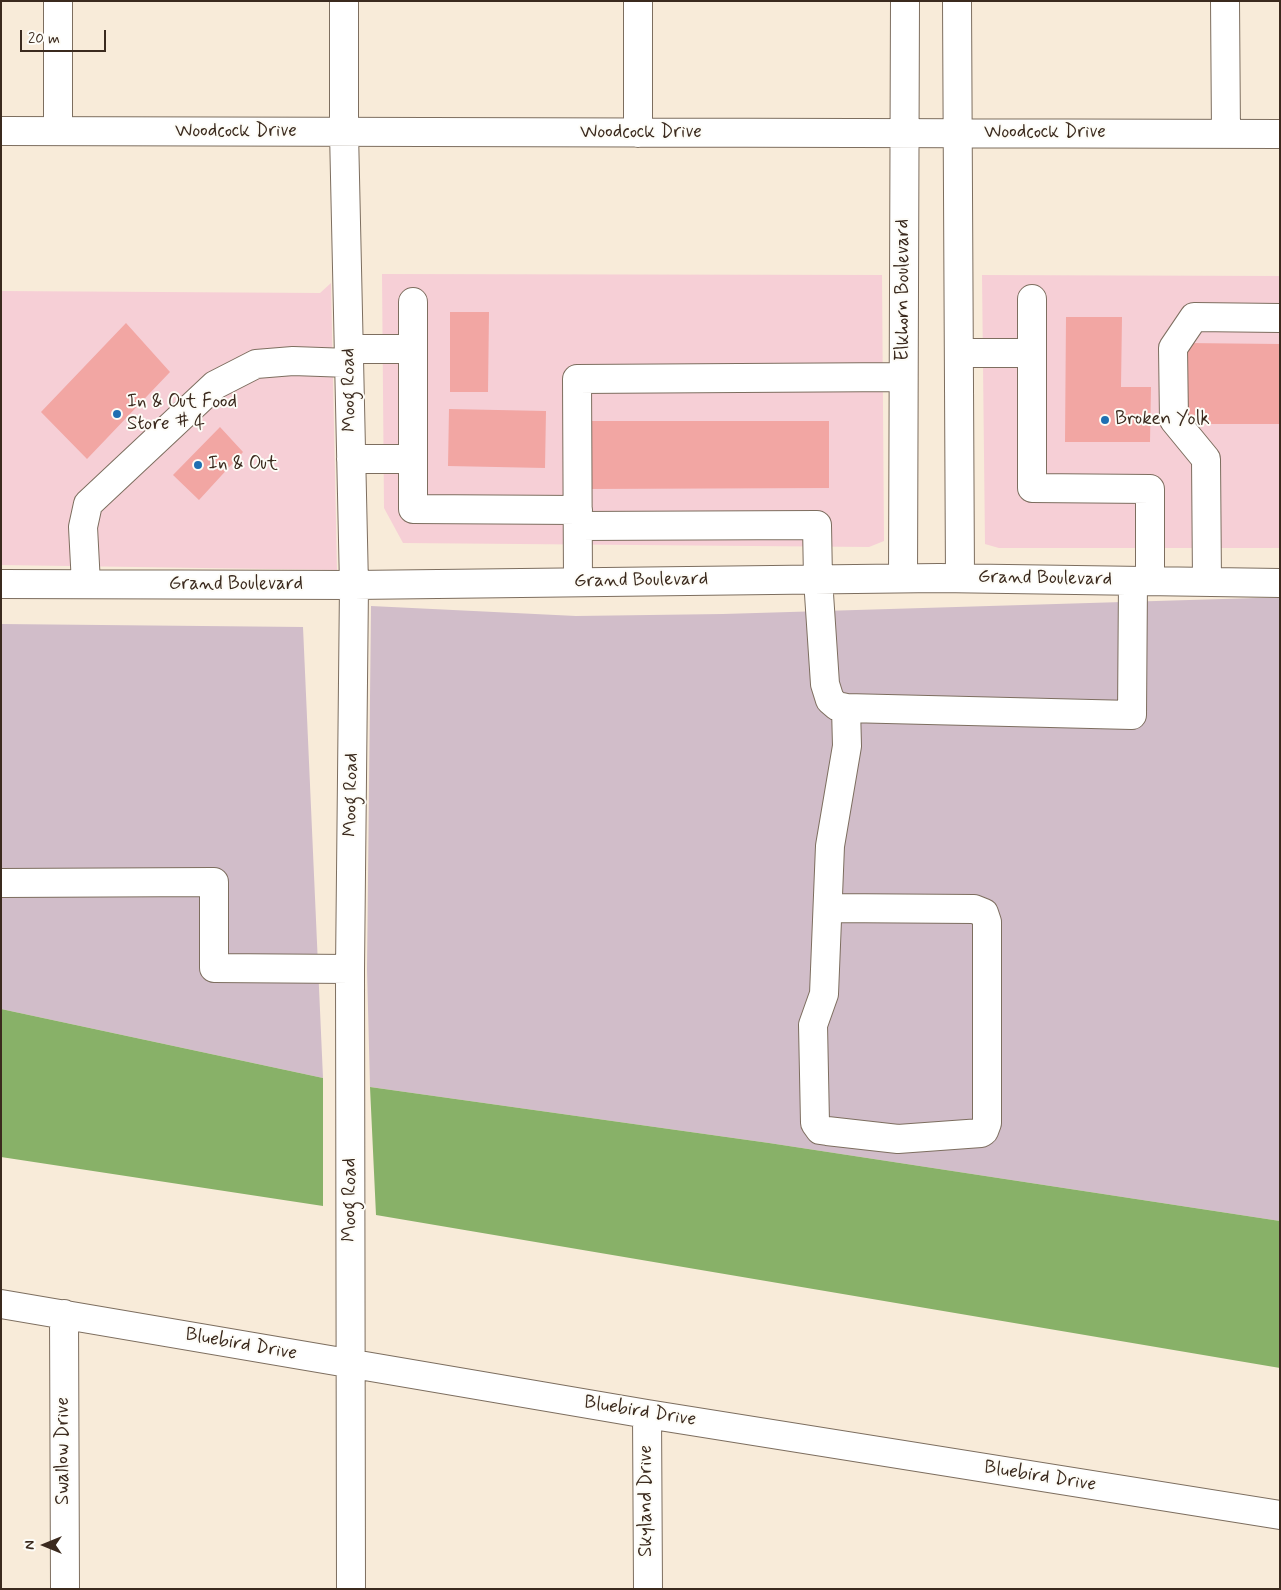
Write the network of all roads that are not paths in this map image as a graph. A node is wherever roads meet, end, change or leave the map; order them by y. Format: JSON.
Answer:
{"nodes":[{"id":1,"x":58,"y":1,"type":"edge"},
{"id":2,"x":344,"y":1,"type":"edge"},
{"id":3,"x":638,"y":1,"type":"edge"},
{"id":4,"x":905,"y":1,"type":"edge"},
{"id":5,"x":957,"y":1,"type":"edge"},
{"id":6,"x":1225,"y":1,"type":"edge"},
{"id":7,"x":1,"y":131,"type":"edge"},
{"id":8,"x":58,"y":131,"type":"junction"},
{"id":9,"x":344,"y":132,"type":"junction"},
{"id":10,"x":638,"y":133,"type":"junction"},
{"id":11,"x":905,"y":133,"type":"junction"},
{"id":12,"x":958,"y":133,"type":"junction"},
{"id":13,"x":1226,"y":134,"type":"junction"},
{"id":14,"x":1280,"y":134,"type":"edge"},
{"id":15,"x":1032,"y":299,"type":"dead end"},
{"id":16,"x":413,"y":302,"type":"dead end"},
{"id":17,"x":1280,"y":318,"type":"edge"},
{"id":18,"x":413,"y":348,"type":"junction"},
{"id":19,"x":959,"y":353,"type":"junction"},
{"id":20,"x":1032,"y":353,"type":"junction"},
{"id":21,"x":349,"y":356,"type":"junction"},
{"id":22,"x":903,"y":377,"type":"junction"},
{"id":23,"x":351,"y":459,"type":"junction"},
{"id":24,"x":413,"y":459,"type":"junction"},
{"id":25,"x":578,"y":518,"type":"junction"},
{"id":26,"x":903,"y":578,"type":"junction"},
{"id":27,"x":960,"y":578,"type":"junction"},
{"id":28,"x":818,"y":579,"type":"junction"},
{"id":29,"x":1141,"y":581,"type":"junction"},
{"id":30,"x":578,"y":582,"type":"junction"},
{"id":31,"x":1207,"y":582,"type":"junction"},
{"id":32,"x":1280,"y":583,"type":"edge"},
{"id":33,"x":1,"y":584,"type":"edge"},
{"id":34,"x":86,"y":584,"type":"junction"},
{"id":35,"x":354,"y":585,"type":"junction"},
{"id":36,"x":846,"y":708,"type":"junction"},
{"id":37,"x":1,"y":883,"type":"edge"},
{"id":38,"x":828,"y":908,"type":"junction"},
{"id":39,"x":350,"y":969,"type":"junction"},
{"id":40,"x":1,"y":1304,"type":"edge"},
{"id":41,"x":64,"y":1314,"type":"junction"},
{"id":42,"x":351,"y":1364,"type":"junction"},
{"id":43,"x":647,"y":1414,"type":"junction"},
{"id":44,"x":1280,"y":1515,"type":"edge"},
{"id":45,"x":65,"y":1589,"type":"edge"},
{"id":46,"x":351,"y":1589,"type":"edge"},
{"id":47,"x":648,"y":1589,"type":"edge"}],
"edges":[{"from":1,"to":8,"type":"street"},
{"from":2,"to":9,"type":"street","name":"Moog Road"},
{"from":3,"to":10,"type":"street"},
{"from":4,"to":11,"type":"street","name":"Elkhorn Boulevard"},
{"from":5,"to":12,"type":"street"},
{"from":6,"to":13,"type":"street"},
{"from":7,"to":8,"type":"street","name":"Woodcock Drive"},
{"from":8,"to":9,"type":"street","name":"Woodcock Drive"},
{"from":9,"to":10,"type":"street","name":"Woodcock Drive"},
{"from":9,"to":21,"type":"street","name":"Moog Road"},
{"from":10,"to":11,"type":"street","name":"Woodcock Drive"},
{"from":11,"to":12,"type":"street","name":"Woodcock Drive"},
{"from":11,"to":22,"type":"street","name":"Elkhorn Boulevard"},
{"from":12,"to":13,"type":"street","name":"Woodcock Drive"},
{"from":12,"to":19,"type":"street"},
{"from":13,"to":14,"type":"street","name":"Woodcock Drive"},
{"from":15,"to":20,"type":"street"},
{"from":16,"to":18,"type":"street"},
{"from":17,"to":31,"type":"street"},
{"from":18,"to":21,"type":"street"},
{"from":18,"to":24,"type":"street"},
{"from":19,"to":20,"type":"street"},
{"from":19,"to":27,"type":"street"},
{"from":20,"to":29,"type":"street"},
{"from":21,"to":23,"type":"street","name":"Moog Road"},
{"from":21,"to":34,"type":"street"},
{"from":22,"to":25,"type":"street"},
{"from":22,"to":26,"type":"street","name":"Elkhorn Boulevard"},
{"from":23,"to":24,"type":"street"},
{"from":23,"to":35,"type":"street","name":"Moog Road"},
{"from":24,"to":25,"type":"street"},
{"from":25,"to":28,"type":"street"},
{"from":25,"to":30,"type":"street"},
{"from":26,"to":27,"type":"street","name":"Grand Boulevard"},
{"from":26,"to":28,"type":"street","name":"Grand Boulevard"},
{"from":27,"to":29,"type":"street","name":"Grand Boulevard"},
{"from":28,"to":30,"type":"street","name":"Grand Boulevard"},
{"from":28,"to":36,"type":"street"},
{"from":29,"to":31,"type":"street","name":"Grand Boulevard"},
{"from":29,"to":36,"type":"street"},
{"from":30,"to":35,"type":"street","name":"Grand Boulevard"},
{"from":31,"to":32,"type":"street","name":"Grand Boulevard"},
{"from":33,"to":34,"type":"street","name":"Grand Boulevard"},
{"from":34,"to":35,"type":"street","name":"Grand Boulevard"},
{"from":35,"to":39,"type":"street","name":"Moog Road"},
{"from":36,"to":38,"type":"street"},
{"from":37,"to":39,"type":"street"},
{"from":38,"to":38,"type":"street"},
{"from":39,"to":42,"type":"street","name":"Moog Road"},
{"from":40,"to":41,"type":"street","name":"Bluebird Drive"},
{"from":41,"to":42,"type":"street","name":"Bluebird Drive"},
{"from":41,"to":45,"type":"street","name":"Swallow Drive"},
{"from":42,"to":43,"type":"street","name":"Bluebird Drive"},
{"from":42,"to":46,"type":"street","name":"Moog Road"},
{"from":43,"to":44,"type":"street","name":"Bluebird Drive"},
{"from":43,"to":47,"type":"street","name":"Skyland Drive"}]}
